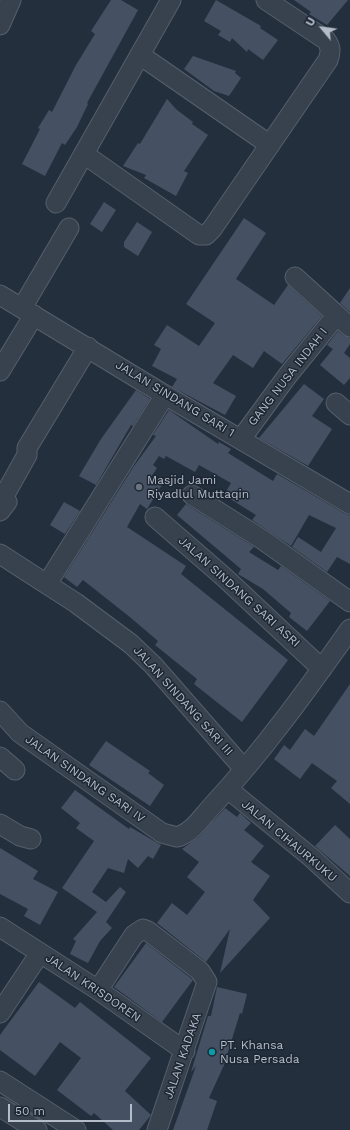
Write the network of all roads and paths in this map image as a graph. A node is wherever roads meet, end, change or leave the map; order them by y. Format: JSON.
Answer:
{"nodes":[{"id":1,"x":11,"y":0,"type":"edge"},
{"id":2,"x":171,"y":0,"type":"edge"},
{"id":3,"x":266,"y":0,"type":"edge"},
{"id":4,"x":0,"y":25,"type":"edge"},
{"id":5,"x":140,"y":55,"type":"junction"},
{"id":6,"x":270,"y":145,"type":"junction"},
{"id":7,"x":84,"y":154,"type":"junction"},
{"id":8,"x":56,"y":203,"type":"dead end"},
{"id":9,"x":69,"y":228,"type":"dead end"},
{"id":10,"x":294,"y":277,"type":"dead end"},
{"id":11,"x":0,"y":294,"type":"edge"},
{"id":12,"x":28,"y":311,"type":"junction"},
{"id":13,"x":343,"y":321,"type":"edge"},
{"id":14,"x":88,"y":347,"type":"junction"},
{"id":15,"x":0,"y":371,"type":"edge"},
{"id":16,"x":165,"y":395,"type":"junction"},
{"id":17,"x":241,"y":439,"type":"junction"},
{"id":18,"x":192,"y":495,"type":"dead end"},
{"id":19,"x":350,"y":504,"type":"edge"},
{"id":20,"x":0,"y":511,"type":"edge"},
{"id":21,"x":155,"y":517,"type":"dead end"},
{"id":22,"x":0,"y":554,"type":"edge"},
{"id":23,"x":47,"y":584,"type":"junction"},
{"id":24,"x":350,"y":602,"type":"edge"},
{"id":25,"x":350,"y":629,"type":"edge"},
{"id":26,"x":322,"y":669,"type":"junction"},
{"id":27,"x":0,"y":711,"type":"edge"},
{"id":28,"x":0,"y":757,"type":"edge"},
{"id":29,"x":244,"y":769,"type":"junction"},
{"id":30,"x":15,"y":770,"type":"dead end"},
{"id":31,"x":228,"y":789,"type":"junction"},
{"id":32,"x":0,"y":824,"type":"edge"},
{"id":33,"x":31,"y":839,"type":"dead end"},
{"id":34,"x":346,"y":889,"type":"edge"},
{"id":35,"x":0,"y":927,"type":"edge"},
{"id":36,"x":40,"y":953,"type":"junction"},
{"id":37,"x":98,"y":990,"type":"junction"},
{"id":38,"x":0,"y":1014,"type":"edge"},
{"id":39,"x":185,"y":1051,"type":"junction"},
{"id":40,"x":0,"y":1081,"type":"edge"},
{"id":41,"x":0,"y":1107,"type":"edge"},
{"id":42,"x":37,"y":1130,"type":"edge"},
{"id":43,"x":76,"y":1130,"type":"edge"},
{"id":44,"x":156,"y":1130,"type":"edge"}],
"edges":[{"from":1,"to":4,"type":"street"},
{"from":2,"to":5,"type":"street"},
{"from":3,"to":6,"type":"street"},
{"from":5,"to":6,"type":"street"},
{"from":5,"to":7,"type":"street"},
{"from":6,"to":7,"type":"street"},
{"from":7,"to":8,"type":"street"},
{"from":9,"to":12,"type":"street"},
{"from":10,"to":13,"type":"street"},
{"from":11,"to":12,"type":"street","name":"JALAN SINDANG SARI 1"},
{"from":12,"to":14,"type":"street","name":"JALAN SINDANG SARI 1"},
{"from":12,"to":15,"type":"street"},
{"from":13,"to":17,"type":"street","name":"GANG NUSA INDAH I"},
{"from":14,"to":16,"type":"street","name":"JALAN SINDANG SARI 1"},
{"from":14,"to":20,"type":"street"},
{"from":16,"to":17,"type":"street","name":"JALAN SINDANG SARI 1"},
{"from":16,"to":23,"type":"street"},
{"from":17,"to":19,"type":"street","name":"JALAN SINDANG SARI 1"},
{"from":18,"to":24,"type":"street"},
{"from":21,"to":26,"type":"street","name":"JALAN SINDANG SARI ASRI"},
{"from":22,"to":23,"type":"street","name":"JALAN SINDANG SARI III"},
{"from":23,"to":29,"type":"street","name":"JALAN SINDANG SARI III"},
{"from":25,"to":26,"type":"street"},
{"from":26,"to":29,"type":"street"},
{"from":27,"to":31,"type":"street","name":"JALAN SINDANG SARI IV"},
{"from":28,"to":30,"type":"street"},
{"from":29,"to":31,"type":"street"},
{"from":31,"to":34,"type":"street","name":"JALAN CIHAURKUKU"},
{"from":32,"to":33,"type":"street"},
{"from":35,"to":36,"type":"street","name":"JALAN KRISDOREN"},
{"from":36,"to":37,"type":"street","name":"JALAN KRISDOREN"},
{"from":36,"to":38,"type":"street"},
{"from":37,"to":39,"type":"street","name":"JALAN KRISDOREN"},
{"from":37,"to":39,"type":"street","name":"JALAN KADAKA"},
{"from":39,"to":44,"type":"street","name":"JALAN KADAKA"},
{"from":40,"to":43,"type":"street"},
{"from":41,"to":42,"type":"street"}]}
